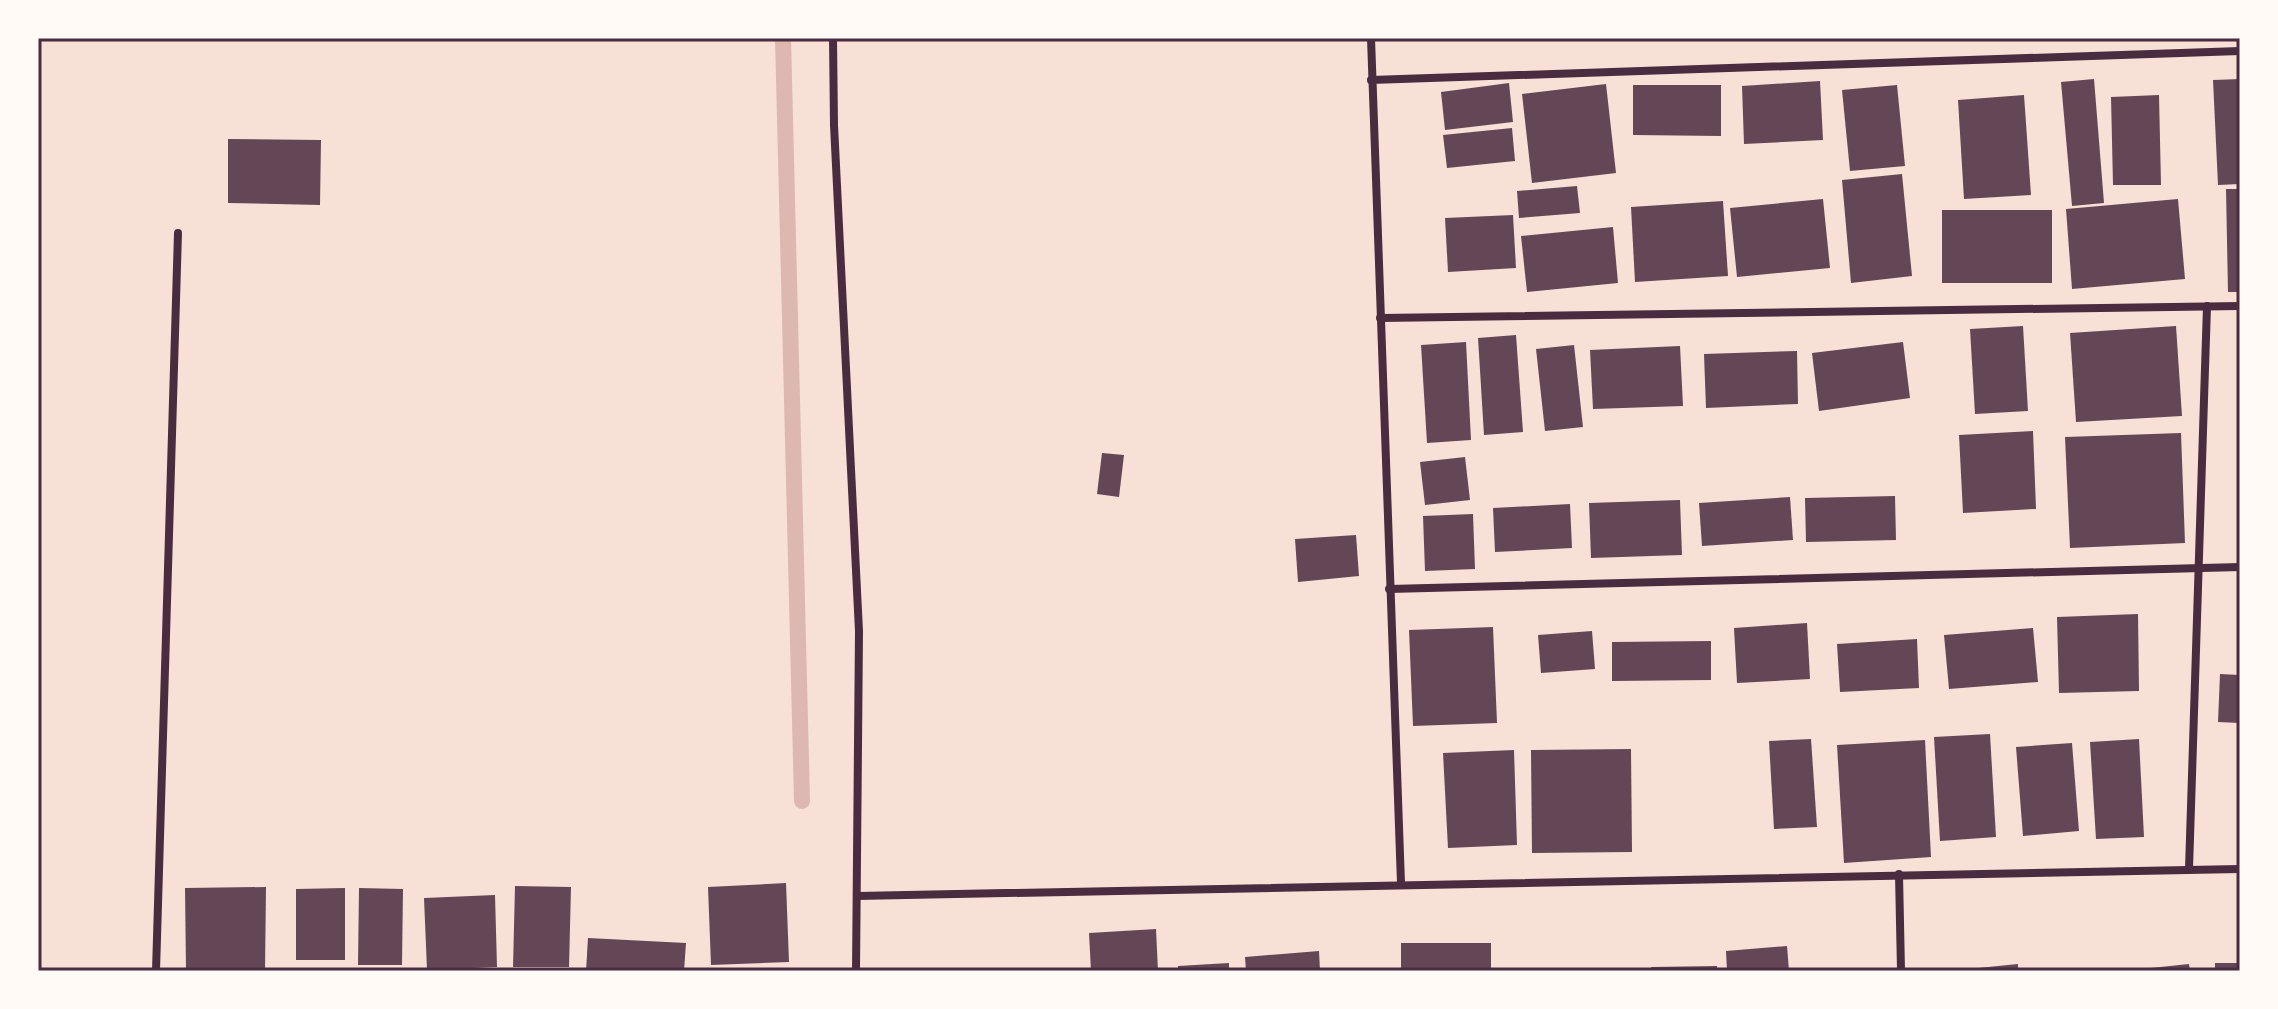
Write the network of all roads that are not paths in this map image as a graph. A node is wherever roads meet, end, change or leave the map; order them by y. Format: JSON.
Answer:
{"nodes":[{"id":1,"x":833,"y":38,"type":"edge"},
{"id":2,"x":1371,"y":38,"type":"edge"},
{"id":3,"x":2240,"y":51,"type":"edge"},
{"id":4,"x":1371,"y":80,"type":"junction"},
{"id":5,"x":178,"y":233,"type":"dead end"},
{"id":6,"x":2207,"y":306,"type":"junction"},
{"id":7,"x":2240,"y":306,"type":"edge"},
{"id":8,"x":1380,"y":318,"type":"junction"},
{"id":9,"x":2240,"y":567,"type":"edge"},
{"id":10,"x":2200,"y":569,"type":"junction"},
{"id":11,"x":1389,"y":589,"type":"junction"},
{"id":12,"x":2189,"y":869,"type":"junction"},
{"id":13,"x":2240,"y":869,"type":"edge"},
{"id":14,"x":1899,"y":874,"type":"junction"},
{"id":15,"x":1401,"y":883,"type":"junction"},
{"id":16,"x":857,"y":896,"type":"junction"},
{"id":17,"x":156,"y":971,"type":"edge"},
{"id":18,"x":856,"y":971,"type":"edge"},
{"id":19,"x":1901,"y":971,"type":"edge"}],
"edges":[{"from":1,"to":16,"type":"street"},
{"from":2,"to":4,"type":"street"},
{"from":3,"to":4,"type":"street"},
{"from":4,"to":8,"type":"street"},
{"from":5,"to":17,"type":"street"},
{"from":6,"to":7,"type":"street"},
{"from":6,"to":8,"type":"street"},
{"from":6,"to":10,"type":"street"},
{"from":8,"to":11,"type":"street"},
{"from":9,"to":10,"type":"street"},
{"from":10,"to":11,"type":"street"},
{"from":10,"to":12,"type":"street"},
{"from":11,"to":15,"type":"street"},
{"from":12,"to":13,"type":"street"},
{"from":12,"to":14,"type":"street"},
{"from":14,"to":15,"type":"street"},
{"from":14,"to":19,"type":"street"},
{"from":15,"to":16,"type":"street"},
{"from":16,"to":18,"type":"street"}]}
